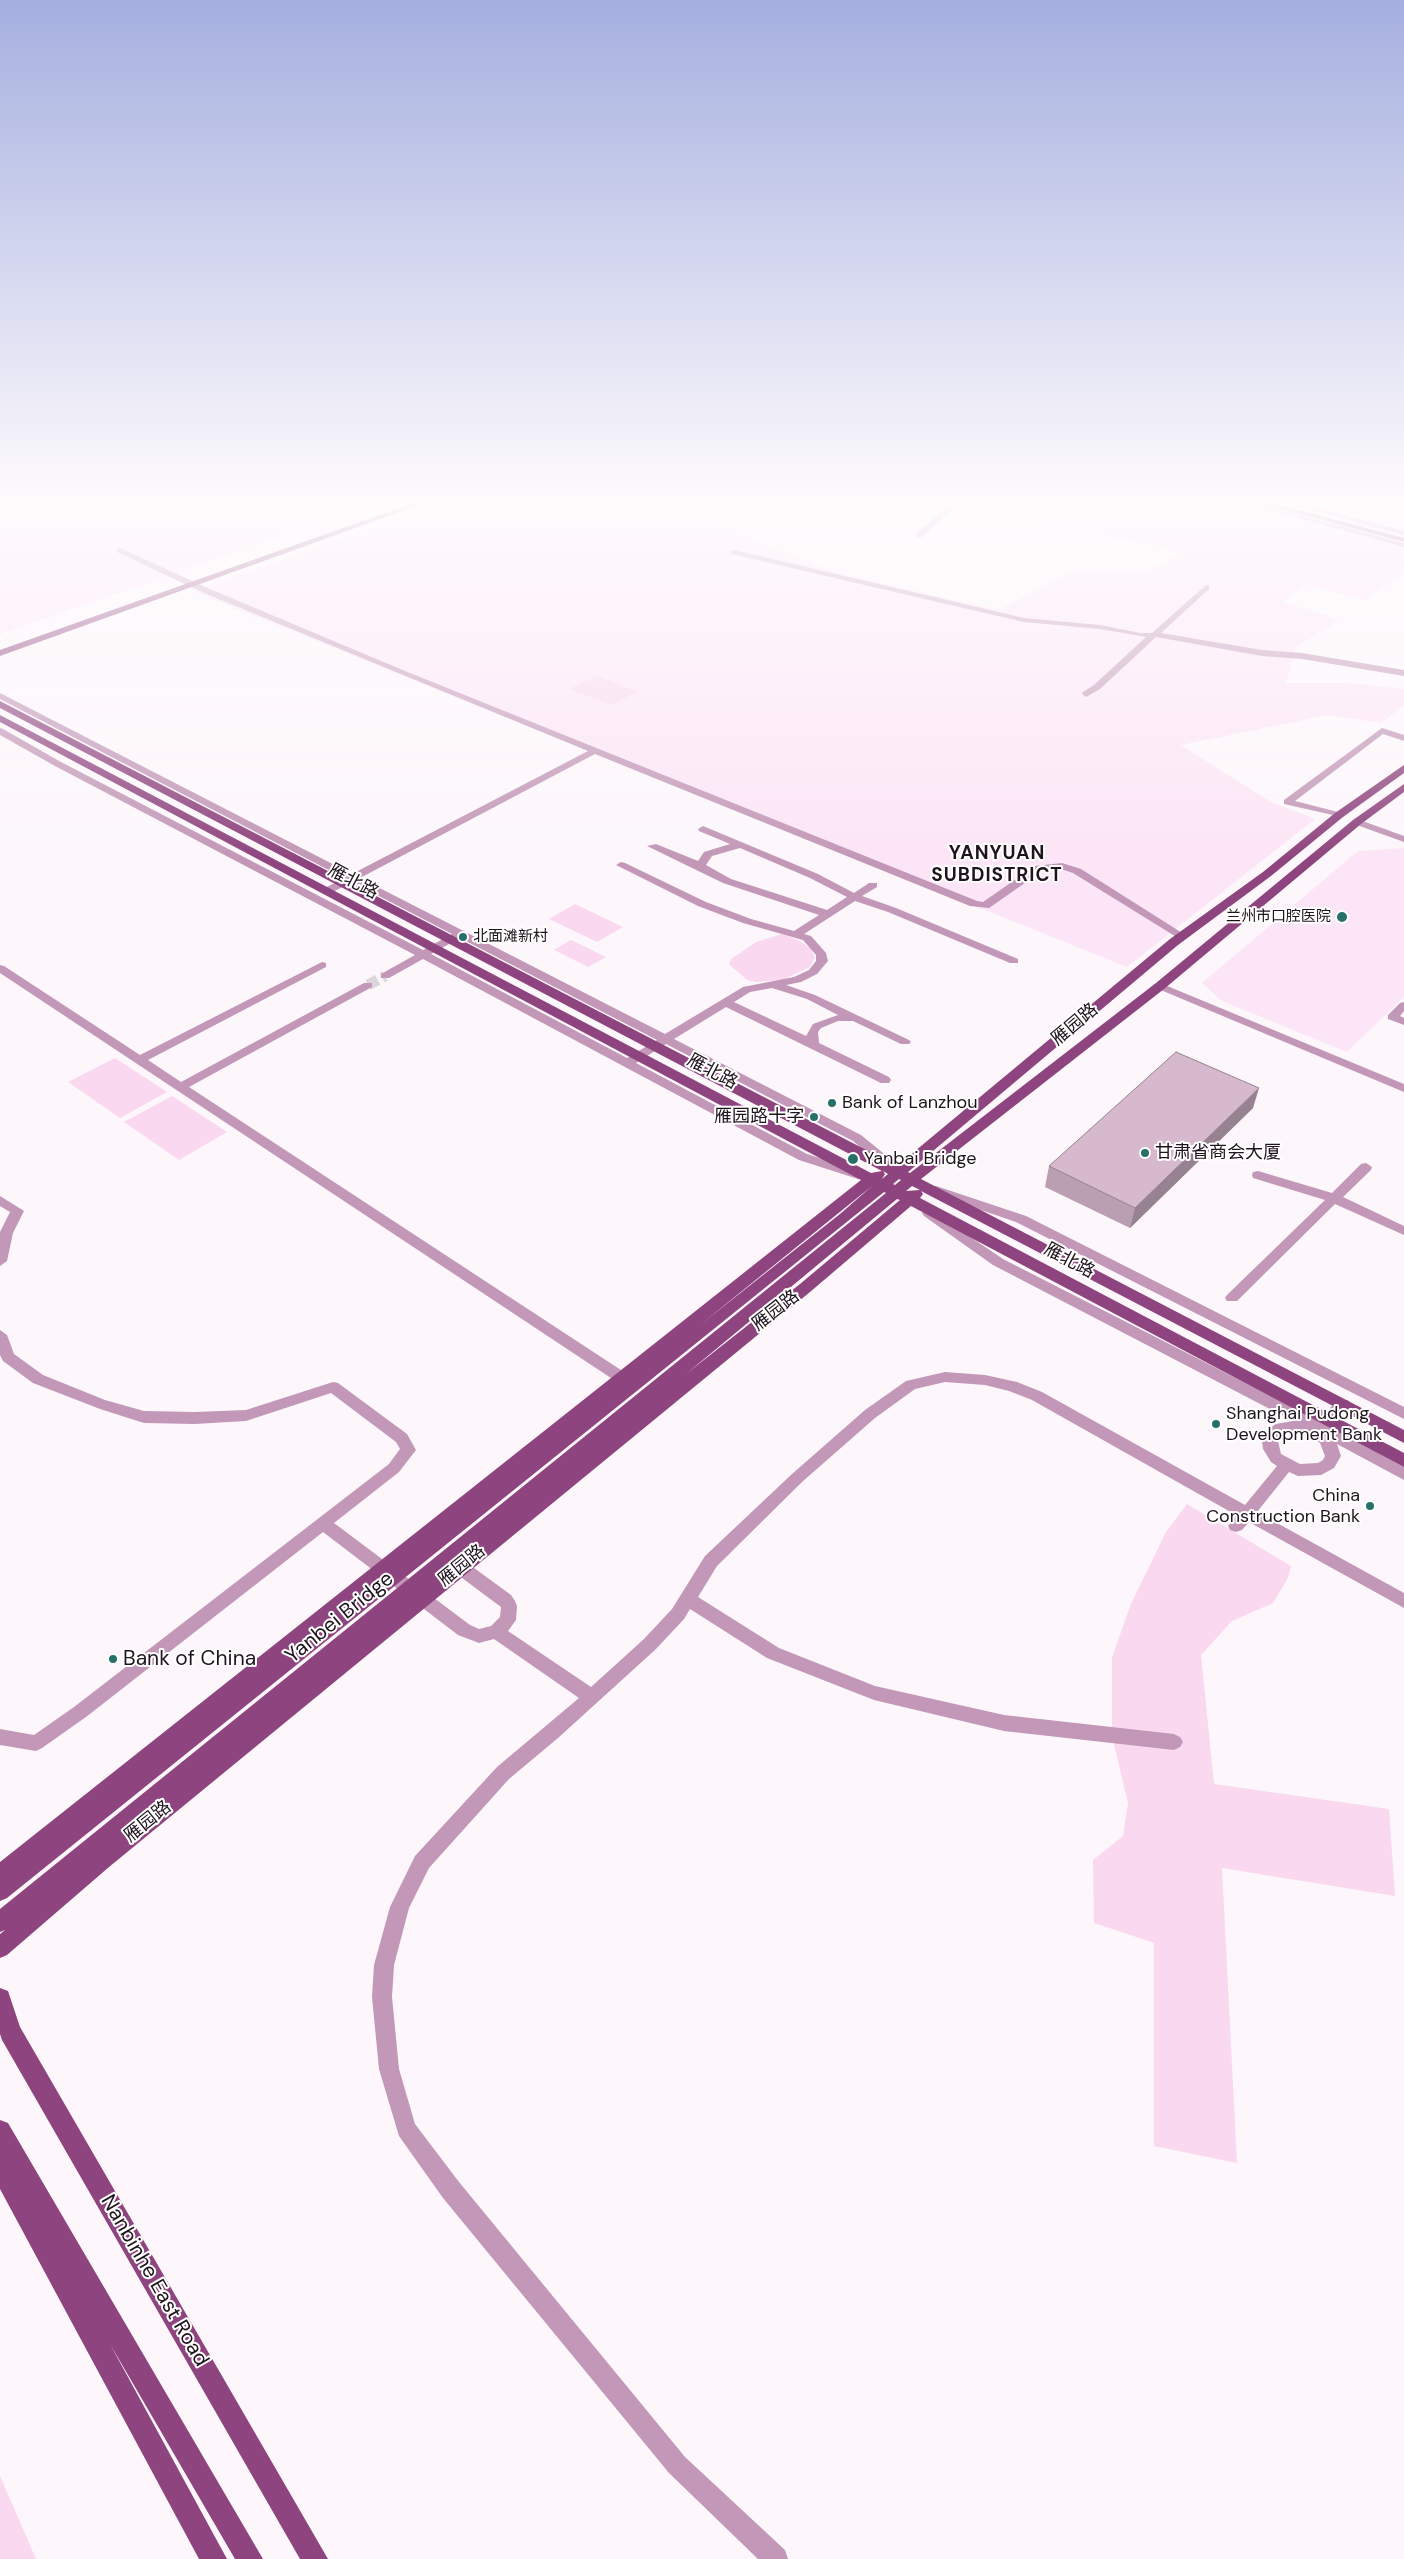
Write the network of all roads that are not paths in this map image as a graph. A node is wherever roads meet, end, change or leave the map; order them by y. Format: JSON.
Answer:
{"nodes":[{"id":1,"x":67,"y":623,"type":"edge"},
{"id":2,"x":79,"y":623,"type":"edge"},
{"id":3,"x":286,"y":623,"type":"edge"},
{"id":4,"x":1053,"y":623,"type":"edge"},
{"id":5,"x":1166,"y":623,"type":"edge"},
{"id":6,"x":1153,"y":635,"type":"junction"},
{"id":7,"x":0,"y":646,"type":"edge"},
{"id":8,"x":0,"y":653,"type":"edge"},
{"id":9,"x":1404,"y":673,"type":"edge"},
{"id":10,"x":1086,"y":694,"type":"dead end"},
{"id":11,"x":0,"y":696,"type":"edge"},
{"id":12,"x":0,"y":704,"type":"edge"},
{"id":13,"x":0,"y":718,"type":"edge"},
{"id":14,"x":0,"y":731,"type":"edge"},
{"id":15,"x":1404,"y":738,"type":"edge"},
{"id":16,"x":595,"y":751,"type":"junction"},
{"id":17,"x":1404,"y":768,"type":"edge"},
{"id":18,"x":1404,"y":787,"type":"edge"},
{"id":19,"x":1339,"y":816,"type":"junction"},
{"id":20,"x":1357,"y":822,"type":"junction"},
{"id":21,"x":703,"y":829,"type":"dead end"},
{"id":22,"x":1404,"y":839,"type":"edge"},
{"id":23,"x":740,"y":845,"type":"junction"},
{"id":24,"x":652,"y":846,"type":"dead end"},
{"id":25,"x":621,"y":865,"type":"dead end"},
{"id":26,"x":700,"y":866,"type":"junction"},
{"id":27,"x":354,"y":877,"type":"junction"},
{"id":28,"x":343,"y":883,"type":"junction"},
{"id":29,"x":873,"y":885,"type":"dead end"},
{"id":30,"x":328,"y":891,"type":"junction"},
{"id":31,"x":854,"y":897,"type":"junction"},
{"id":32,"x":828,"y":914,"type":"junction"},
{"id":33,"x":462,"y":932,"type":"junction"},
{"id":34,"x":798,"y":934,"type":"junction"},
{"id":35,"x":1182,"y":936,"type":"junction"},
{"id":36,"x":452,"y":940,"type":"junction"},
{"id":37,"x":435,"y":948,"type":"junction"},
{"id":38,"x":424,"y":955,"type":"junction"},
{"id":39,"x":1014,"y":961,"type":"dead end"},
{"id":40,"x":322,"y":965,"type":"dead end"},
{"id":41,"x":0,"y":968,"type":"edge"},
{"id":42,"x":385,"y":976,"type":"tunnel mouth"},
{"id":43,"x":368,"y":985,"type":"tunnel mouth"},
{"id":44,"x":776,"y":986,"type":"junction"},
{"id":45,"x":1160,"y":986,"type":"junction"},
{"id":46,"x":726,"y":1002,"type":"junction"},
{"id":47,"x":1404,"y":1005,"type":"edge"},
{"id":48,"x":860,"y":1019,"type":"junction"},
{"id":49,"x":1404,"y":1022,"type":"edge"},
{"id":50,"x":667,"y":1038,"type":"junction"},
{"id":51,"x":905,"y":1042,"type":"dead end"},
{"id":52,"x":655,"y":1046,"type":"junction"},
{"id":53,"x":814,"y":1046,"type":"junction"},
{"id":54,"x":638,"y":1056,"type":"junction"},
{"id":55,"x":140,"y":1060,"type":"junction"},
{"id":56,"x":626,"y":1064,"type":"junction"},
{"id":57,"x":885,"y":1080,"type":"dead end"},
{"id":58,"x":181,"y":1087,"type":"junction"},
{"id":59,"x":1404,"y":1088,"type":"edge"},
{"id":60,"x":1366,"y":1166,"type":"dead end"},
{"id":61,"x":899,"y":1173,"type":"junction"},
{"id":62,"x":1258,"y":1175,"type":"dead end"},
{"id":63,"x":925,"y":1186,"type":"junction"},
{"id":64,"x":890,"y":1189,"type":"junction"},
{"id":65,"x":1333,"y":1199,"type":"junction"},
{"id":66,"x":0,"y":1200,"type":"edge"},
{"id":67,"x":1404,"y":1231,"type":"edge"},
{"id":68,"x":0,"y":1260,"type":"edge"},
{"id":69,"x":1232,"y":1298,"type":"dead end"},
{"id":70,"x":704,"y":1328,"type":"joint"},
{"id":71,"x":0,"y":1335,"type":"edge"},
{"id":72,"x":708,"y":1348,"type":"joint"},
{"id":73,"x":622,"y":1378,"type":"junction"},
{"id":74,"x":1343,"y":1404,"type":"junction"},
{"id":75,"x":1404,"y":1414,"type":"edge"},
{"id":76,"x":1321,"y":1426,"type":"junction"},
{"id":77,"x":1404,"y":1436,"type":"edge"},
{"id":78,"x":1404,"y":1461,"type":"edge"},
{"id":79,"x":1286,"y":1466,"type":"junction"},
{"id":80,"x":1404,"y":1474,"type":"edge"},
{"id":81,"x":1242,"y":1520,"type":"junction"},
{"id":82,"x":323,"y":1523,"type":"junction"},
{"id":83,"x":460,"y":1567,"type":"junction"},
{"id":84,"x":385,"y":1568,"type":"junction"},
{"id":85,"x":423,"y":1598,"type":"junction"},
{"id":86,"x":688,"y":1599,"type":"junction"},
{"id":87,"x":1404,"y":1601,"type":"edge"},
{"id":88,"x":496,"y":1632,"type":"junction"},
{"id":89,"x":592,"y":1697,"type":"junction"},
{"id":90,"x":0,"y":1737,"type":"edge"},
{"id":91,"x":1174,"y":1742,"type":"dead end"},
{"id":92,"x":0,"y":1874,"type":"edge"},
{"id":93,"x":0,"y":1891,"type":"edge"},
{"id":94,"x":0,"y":1922,"type":"edge"},
{"id":95,"x":0,"y":1948,"type":"edge"},
{"id":96,"x":0,"y":1999,"type":"edge"},
{"id":97,"x":0,"y":2131,"type":"edge"},
{"id":98,"x":0,"y":2166,"type":"edge"},
{"id":99,"x":214,"y":2559,"type":"edge"},
{"id":100,"x":250,"y":2559,"type":"edge"},
{"id":101,"x":315,"y":2559,"type":"edge"},
{"id":102,"x":776,"y":2559,"type":"edge"}],
"edges":[{"from":1,"to":7,"type":"main road"},
{"from":2,"to":8,"type":"main road"},
{"from":3,"to":16,"type":"street"},
{"from":4,"to":6,"type":"street"},
{"from":5,"to":6,"type":"street"},
{"from":6,"to":9,"type":"street"},
{"from":6,"to":10,"type":"street"},
{"from":11,"to":27,"type":"street"},
{"from":12,"to":28,"type":"main road","name":"雁北路"},
{"from":13,"to":30,"type":"main road","name":"雁北路"},
{"from":14,"to":38,"type":"street"},
{"from":15,"to":19,"type":"street"},
{"from":16,"to":27,"type":"street"},
{"from":16,"to":35,"type":"street"},
{"from":17,"to":19,"type":"main road","name":"雁园路"},
{"from":18,"to":20,"type":"main road","name":"雁园路"},
{"from":19,"to":20,"type":"main road"},
{"from":19,"to":35,"type":"main road","name":"雁园路"},
{"from":20,"to":22,"type":"street"},
{"from":20,"to":45,"type":"main road","name":"雁园路"},
{"from":21,"to":23,"type":"street"},
{"from":23,"to":26,"type":"street"},
{"from":23,"to":31,"type":"street"},
{"from":24,"to":26,"type":"street"},
{"from":25,"to":34,"type":"street"},
{"from":26,"to":32,"type":"street"},
{"from":27,"to":28,"type":"street"},
{"from":27,"to":33,"type":"street"},
{"from":28,"to":30,"type":"street"},
{"from":28,"to":36,"type":"main road","name":"雁北路"},
{"from":29,"to":31,"type":"street"},
{"from":30,"to":37,"type":"main road","name":"雁北路"},
{"from":31,"to":32,"type":"street"},
{"from":31,"to":39,"type":"street"},
{"from":32,"to":34,"type":"street"},
{"from":33,"to":36,"type":"street"},
{"from":33,"to":50,"type":"street"},
{"from":34,"to":44,"type":"street"},
{"from":35,"to":61,"type":"main road","name":"雁园路"},
{"from":36,"to":37,"type":"street"},
{"from":36,"to":52,"type":"main road","name":"雁北路"},
{"from":37,"to":38,"type":"street"},
{"from":37,"to":54,"type":"main road","name":"雁北路"},
{"from":38,"to":42,"type":"street"},
{"from":38,"to":56,"type":"street"},
{"from":40,"to":55,"type":"street"},
{"from":41,"to":55,"type":"street"},
{"from":43,"to":58,"type":"street"},
{"from":44,"to":46,"type":"street"},
{"from":44,"to":48,"type":"street"},
{"from":45,"to":59,"type":"street"},
{"from":45,"to":61,"type":"main road","name":"雁园路"},
{"from":46,"to":50,"type":"street"},
{"from":46,"to":53,"type":"street"},
{"from":47,"to":49,"type":"street"},
{"from":48,"to":51,"type":"street"},
{"from":48,"to":53,"type":"street"},
{"from":50,"to":52,"type":"street"},
{"from":50,"to":61,"type":"street"},
{"from":52,"to":54,"type":"street"},
{"from":52,"to":61,"type":"main road","name":"雁北路"},
{"from":53,"to":57,"type":"street"},
{"from":54,"to":56,"type":"street"},
{"from":54,"to":64,"type":"main road","name":"雁北路"},
{"from":55,"to":58,"type":"street"},
{"from":56,"to":64,"type":"street"},
{"from":58,"to":73,"type":"street"},
{"from":60,"to":65,"type":"street"},
{"from":61,"to":63,"type":"main road","name":"雁北路"},
{"from":61,"to":64,"type":"main road","name":"雁园路"},
{"from":61,"to":64,"type":"main road","name":"雁园路"},
{"from":62,"to":65,"type":"street"},
{"from":63,"to":64,"type":"main road","name":"雁园路"},
{"from":63,"to":74,"type":"main road","name":"雁北路"},
{"from":63,"to":75,"type":"street"},
{"from":64,"to":70,"type":"main road","name":"雁园路"},
{"from":64,"to":72,"type":"main road","name":"雁园路"},
{"from":64,"to":73,"type":"main road","name":"雁园路"},
{"from":64,"to":76,"type":"main road","name":"雁北路"},
{"from":64,"to":83,"type":"main road","name":"雁园路"},
{"from":65,"to":67,"type":"street"},
{"from":65,"to":69,"type":"street"},
{"from":66,"to":68,"type":"street"},
{"from":70,"to":93,"type":"main road","name":"Yanbei Bridge"},
{"from":71,"to":82,"type":"street"},
{"from":72,"to":94,"type":"main road","name":"Yanbei Bridge"},
{"from":73,"to":84,"type":"main road","name":"雁园路"},
{"from":74,"to":76,"type":"street"},
{"from":74,"to":77,"type":"main road","name":"雁北路"},
{"from":76,"to":78,"type":"main road","name":"雁北路"},
{"from":76,"to":79,"type":"street"},
{"from":76,"to":79,"type":"street"},
{"from":76,"to":80,"type":"street"},
{"from":79,"to":81,"type":"street"},
{"from":81,"to":86,"type":"street"},
{"from":81,"to":87,"type":"street"},
{"from":82,"to":84,"type":"street"},
{"from":82,"to":90,"type":"street"},
{"from":83,"to":85,"type":"main road","name":"雁园路"},
{"from":83,"to":88,"type":"street"},
{"from":84,"to":85,"type":"street"},
{"from":84,"to":92,"type":"main road","name":"雁园路"},
{"from":85,"to":88,"type":"street"},
{"from":85,"to":95,"type":"main road","name":"雁园路"},
{"from":86,"to":89,"type":"street"},
{"from":86,"to":91,"type":"street"},
{"from":88,"to":89,"type":"street"},
{"from":89,"to":102,"type":"street"},
{"from":96,"to":101,"type":"main road","name":"Nanbinhe East Road"},
{"from":97,"to":100,"type":"main road"},
{"from":98,"to":99,"type":"main road"}]}
